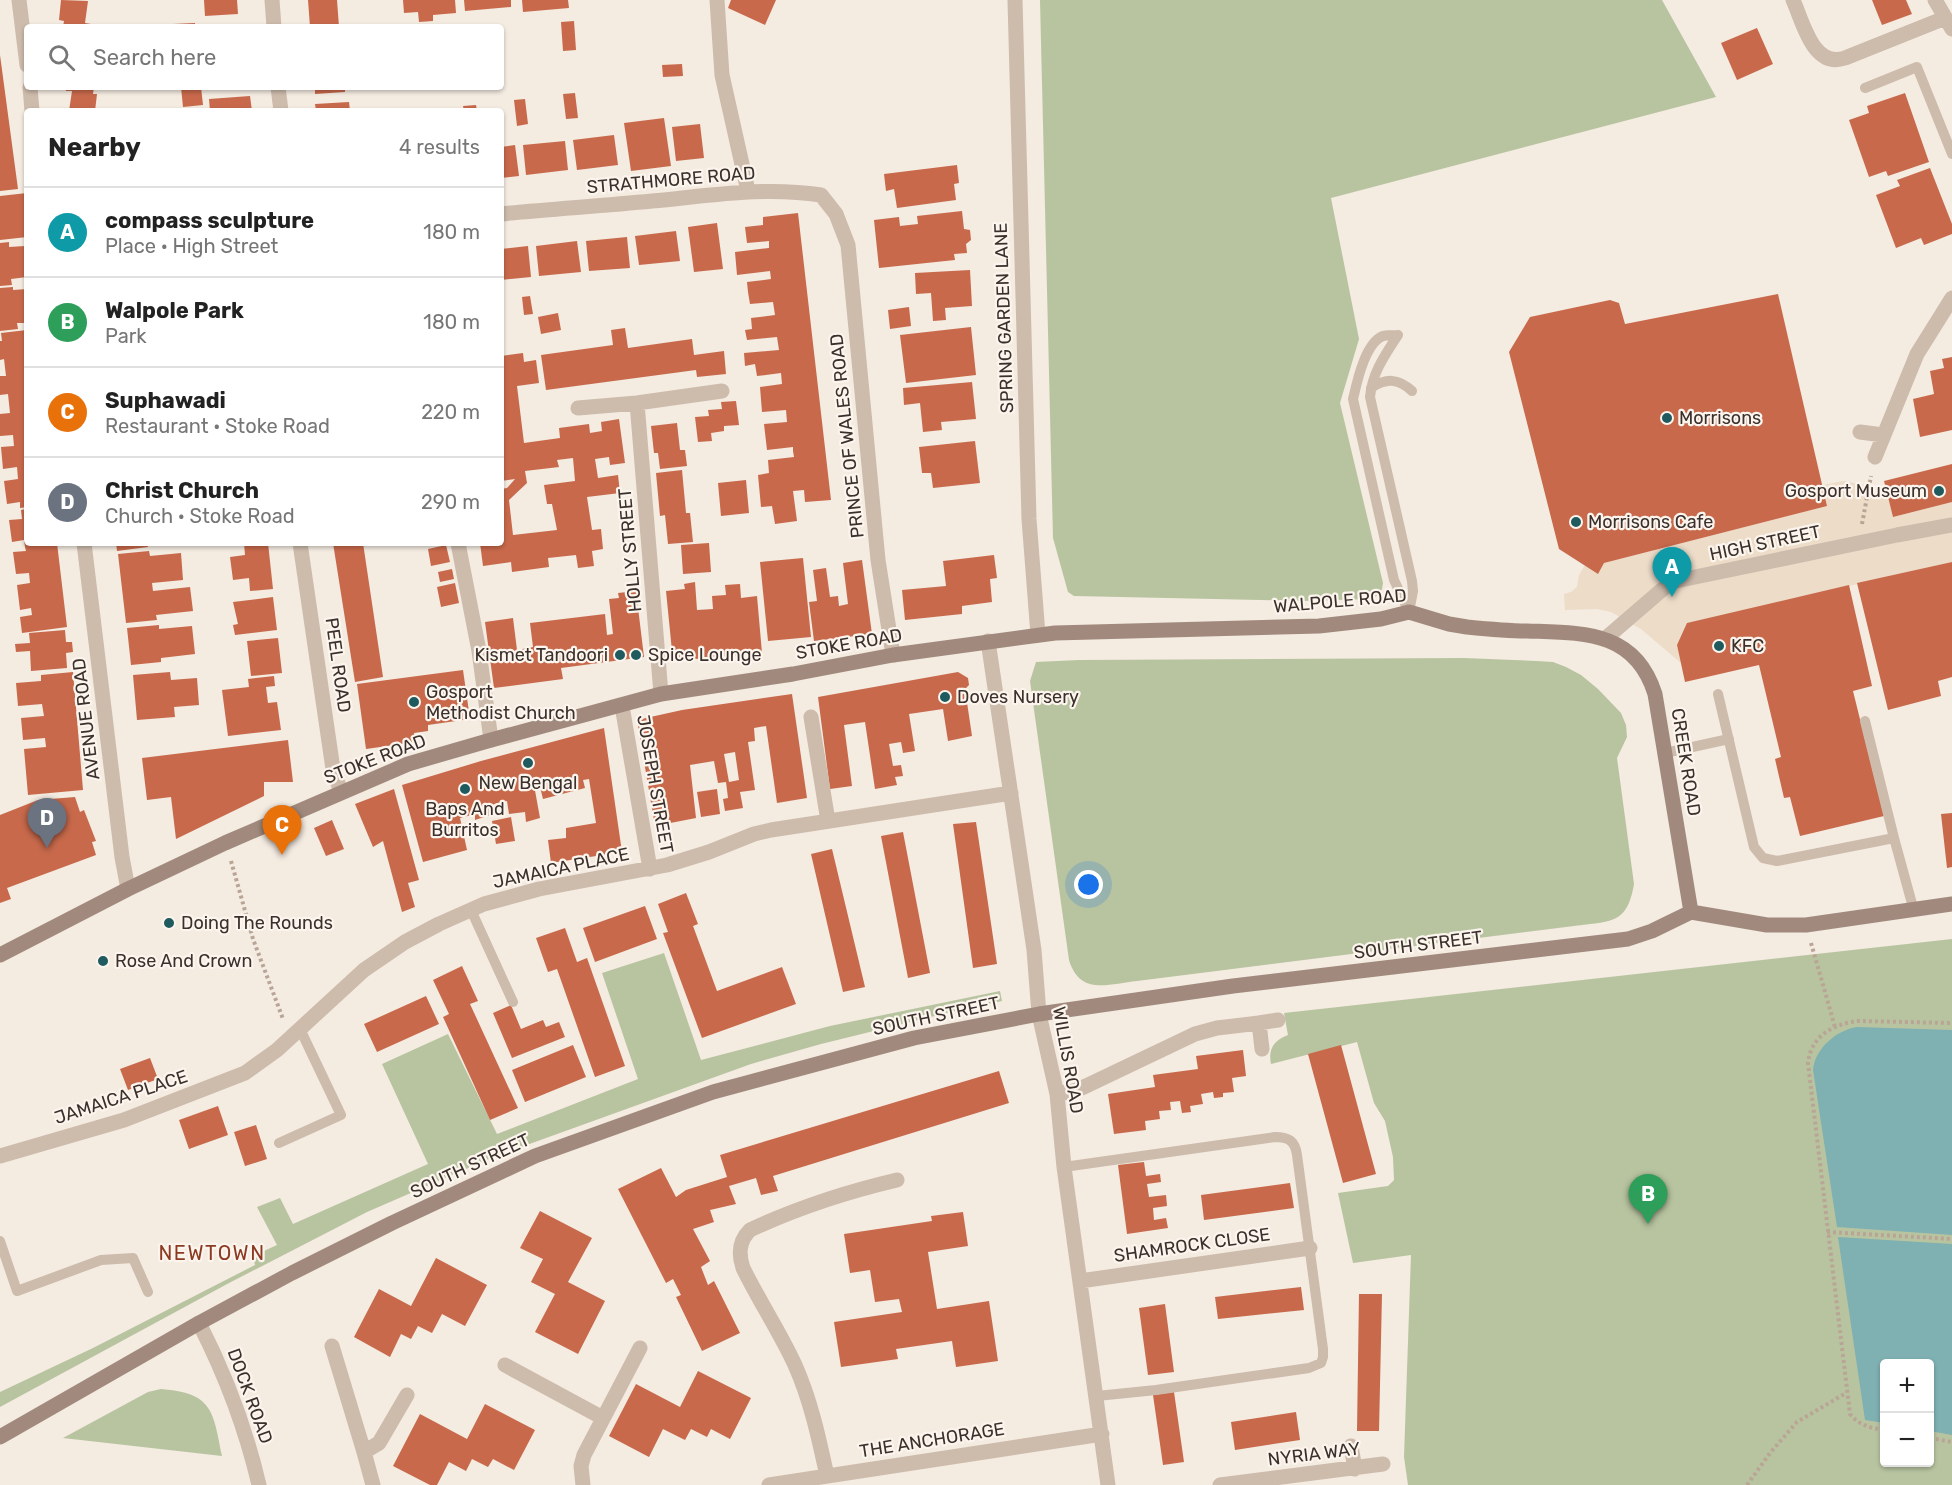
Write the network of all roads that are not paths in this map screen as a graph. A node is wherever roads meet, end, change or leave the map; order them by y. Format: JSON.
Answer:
{"nodes":[{"id":1,"x":19,"y":0,"type":"edge"},
{"id":2,"x":272,"y":0,"type":"edge"},
{"id":3,"x":717,"y":0,"type":"edge"},
{"id":4,"x":1015,"y":0,"type":"edge"},
{"id":5,"x":1793,"y":0,"type":"edge"},
{"id":6,"x":1935,"y":0,"type":"edge"},
{"id":7,"x":1948,"y":23,"type":"edge"},
{"id":8,"x":274,"y":24,"type":"edge"},
{"id":9,"x":24,"y":41,"type":"edge"},
{"id":10,"x":1865,"y":88,"type":"dead end"},
{"id":11,"x":30,"y":90,"type":"edge"},
{"id":12,"x":279,"y":90,"type":"edge"},
{"id":13,"x":33,"y":108,"type":"edge"},
{"id":14,"x":281,"y":108,"type":"edge"},
{"id":15,"x":1952,"y":154,"type":"edge"},
{"id":16,"x":748,"y":191,"type":"junction"},
{"id":17,"x":504,"y":213,"type":"edge"},
{"id":18,"x":836,"y":214,"type":"joint"},
{"id":19,"x":1952,"y":298,"type":"edge"},
{"id":20,"x":1371,"y":388,"type":"junction"},
{"id":21,"x":722,"y":391,"type":"dead end"},
{"id":22,"x":1412,"y":391,"type":"dead end"},
{"id":23,"x":637,"y":404,"type":"junction"},
{"id":24,"x":578,"y":408,"type":"dead end"},
{"id":25,"x":1860,"y":432,"type":"dead end"},
{"id":26,"x":1883,"y":435,"type":"junction"},
{"id":27,"x":1875,"y":457,"type":"road end"},
{"id":28,"x":1952,"y":525,"type":"edge"},
{"id":29,"x":84,"y":546,"type":"edge"},
{"id":30,"x":300,"y":546,"type":"edge"},
{"id":31,"x":459,"y":546,"type":"edge"},
{"id":32,"x":1409,"y":612,"type":"junction"},
{"id":33,"x":1038,"y":635,"type":"junction"},
{"id":34,"x":1606,"y":638,"type":"junction"},
{"id":35,"x":988,"y":641,"type":"junction"},
{"id":36,"x":893,"y":655,"type":"junction"},
{"id":37,"x":661,"y":694,"type":"junction"},
{"id":38,"x":1718,"y":694,"type":"dead end"},
{"id":39,"x":622,"y":706,"type":"junction"},
{"id":40,"x":811,"y":717,"type":"dead end"},
{"id":41,"x":1865,"y":722,"type":"dead end"},
{"id":42,"x":1729,"y":739,"type":"junction"},
{"id":43,"x":490,"y":740,"type":"junction"},
{"id":44,"x":1665,"y":753,"type":"junction"},
{"id":45,"x":341,"y":792,"type":"junction"},
{"id":46,"x":1011,"y":793,"type":"junction"},
{"id":47,"x":828,"y":821,"type":"junction"},
{"id":48,"x":1894,"y":838,"type":"junction"},
{"id":49,"x":650,"y":869,"type":"junction"},
{"id":50,"x":128,"y":889,"type":"junction"},
{"id":51,"x":1952,"y":904,"type":"edge"},
{"id":52,"x":471,"y":910,"type":"junction"},
{"id":53,"x":1914,"y":910,"type":"junction"},
{"id":54,"x":1691,"y":912,"type":"junction"},
{"id":55,"x":0,"y":955,"type":"edge"},
{"id":56,"x":513,"y":1002,"type":"dead end"},
{"id":57,"x":1039,"y":1014,"type":"junction"},
{"id":58,"x":1278,"y":1020,"type":"dead end"},
{"id":59,"x":1259,"y":1023,"type":"junction"},
{"id":60,"x":295,"y":1033,"type":"junction"},
{"id":61,"x":1262,"y":1049,"type":"dead end"},
{"id":62,"x":1057,"y":1094,"type":"junction"},
{"id":63,"x":279,"y":1143,"type":"dead end"},
{"id":64,"x":0,"y":1156,"type":"edge"},
{"id":65,"x":1064,"y":1167,"type":"junction"},
{"id":66,"x":897,"y":1180,"type":"dead end"},
{"id":67,"x":0,"y":1241,"type":"edge"},
{"id":68,"x":1310,"y":1248,"type":"junction"},
{"id":69,"x":1080,"y":1281,"type":"junction"},
{"id":70,"x":148,"y":1292,"type":"dead end"},
{"id":71,"x":199,"y":1323,"type":"junction"},
{"id":72,"x":332,"y":1347,"type":"dead end"},
{"id":73,"x":640,"y":1348,"type":"dead end"},
{"id":74,"x":505,"y":1365,"type":"dead end"},
{"id":75,"x":406,"y":1395,"type":"dead end"},
{"id":76,"x":1097,"y":1396,"type":"junction"},
{"id":77,"x":603,"y":1418,"type":"junction"},
{"id":78,"x":1101,"y":1434,"type":"junction"},
{"id":79,"x":0,"y":1437,"type":"edge"},
{"id":80,"x":1351,"y":1446,"type":"dead end"},
{"id":81,"x":364,"y":1452,"type":"junction"},
{"id":82,"x":1383,"y":1464,"type":"dead end"},
{"id":83,"x":1355,"y":1469,"type":"junction"},
{"id":84,"x":827,"y":1476,"type":"junction"},
{"id":85,"x":1251,"y":1483,"type":"edge"},
{"id":86,"x":259,"y":1485,"type":"edge"},
{"id":87,"x":373,"y":1485,"type":"edge"},
{"id":88,"x":583,"y":1485,"type":"edge"},
{"id":89,"x":769,"y":1485,"type":"edge"},
{"id":90,"x":1108,"y":1485,"type":"edge"},
{"id":91,"x":1220,"y":1485,"type":"edge"}],
"edges":[{"from":1,"to":9,"type":"street"},
{"from":2,"to":8,"type":"street"},
{"from":3,"to":16,"type":"street"},
{"from":4,"to":33,"type":"street","name":"SPRING GARDEN LANE"},
{"from":5,"to":7,"type":"street"},
{"from":6,"to":7,"type":"street"},
{"from":10,"to":15,"type":"lane"},
{"from":11,"to":13,"type":"street"},
{"from":12,"to":14,"type":"street"},
{"from":16,"to":17,"type":"street","name":"STRATHMORE ROAD"},
{"from":16,"to":18,"type":"street","name":"STRATHMORE ROAD"},
{"from":18,"to":36,"type":"street","name":"PRINCE OF WALES ROAD"},
{"from":19,"to":26,"type":"street"},
{"from":20,"to":22,"type":"lane"},
{"from":20,"to":32,"type":"lane"},
{"from":20,"to":32,"type":"lane"},
{"from":21,"to":23,"type":"street"},
{"from":23,"to":24,"type":"street"},
{"from":23,"to":37,"type":"street","name":"HOLLY STREET"},
{"from":25,"to":26,"type":"street"},
{"from":26,"to":27,"type":"street"},
{"from":28,"to":34,"type":"street","name":"HIGH STREET"},
{"from":29,"to":50,"type":"street","name":"AVENUE ROAD"},
{"from":30,"to":45,"type":"street","name":"PEEL ROAD"},
{"from":31,"to":43,"type":"street"},
{"from":32,"to":33,"type":"main road","name":"WALPOLE ROAD"},
{"from":32,"to":34,"type":"main road","name":"WALPOLE ROAD"},
{"from":33,"to":35,"type":"main road","name":"STOKE ROAD"},
{"from":34,"to":44,"type":"main road","name":"CREEK ROAD"},
{"from":35,"to":36,"type":"main road","name":"STOKE ROAD"},
{"from":35,"to":46,"type":"street","name":"WILLIS ROAD"},
{"from":36,"to":37,"type":"main road","name":"STOKE ROAD"},
{"from":37,"to":39,"type":"main road","name":"STOKE ROAD"},
{"from":38,"to":42,"type":"lane"},
{"from":39,"to":43,"type":"main road","name":"STOKE ROAD"},
{"from":39,"to":49,"type":"street","name":"JOSEPH STREET"},
{"from":40,"to":47,"type":"street"},
{"from":41,"to":48,"type":"lane"},
{"from":42,"to":44,"type":"lane"},
{"from":42,"to":48,"type":"lane"},
{"from":43,"to":45,"type":"main road","name":"STOKE ROAD"},
{"from":44,"to":54,"type":"main road","name":"CREEK ROAD"},
{"from":45,"to":50,"type":"main road","name":"STOKE ROAD"},
{"from":46,"to":47,"type":"street","name":"JAMAICA PLACE"},
{"from":46,"to":57,"type":"street","name":"WILLIS ROAD"},
{"from":47,"to":49,"type":"street","name":"JAMAICA PLACE"},
{"from":48,"to":53,"type":"lane"},
{"from":49,"to":52,"type":"street","name":"JAMAICA PLACE"},
{"from":50,"to":55,"type":"main road","name":"STOKE ROAD"},
{"from":51,"to":53,"type":"main road"},
{"from":52,"to":56,"type":"lane"},
{"from":52,"to":60,"type":"street","name":"JAMAICA PLACE"},
{"from":53,"to":54,"type":"main road"},
{"from":54,"to":57,"type":"main road","name":"SOUTH STREET"},
{"from":57,"to":62,"type":"street","name":"WILLIS ROAD"},
{"from":57,"to":71,"type":"main road","name":"SOUTH STREET"},
{"from":58,"to":59,"type":"street"},
{"from":59,"to":61,"type":"street"},
{"from":59,"to":62,"type":"street"},
{"from":60,"to":63,"type":"lane"},
{"from":60,"to":64,"type":"street","name":"JAMAICA PLACE"},
{"from":62,"to":65,"type":"street","name":"WILLIS ROAD"},
{"from":65,"to":68,"type":"lane"},
{"from":65,"to":69,"type":"street","name":"WILLIS ROAD"},
{"from":66,"to":84,"type":"street"},
{"from":67,"to":70,"type":"lane"},
{"from":68,"to":69,"type":"street","name":"SHAMROCK CLOSE"},
{"from":68,"to":76,"type":"lane"},
{"from":69,"to":76,"type":"street","name":"WILLIS ROAD"},
{"from":71,"to":79,"type":"main road","name":"SOUTH STREET"},
{"from":71,"to":86,"type":"street","name":"DOCK ROAD"},
{"from":72,"to":81,"type":"street"},
{"from":73,"to":77,"type":"street"},
{"from":74,"to":77,"type":"street"},
{"from":75,"to":81,"type":"street"},
{"from":76,"to":78,"type":"street","name":"WILLIS ROAD"},
{"from":77,"to":88,"type":"street"},
{"from":78,"to":84,"type":"street","name":"THE ANCHORAGE"},
{"from":78,"to":90,"type":"street","name":"WILLIS ROAD"},
{"from":80,"to":83,"type":"street"},
{"from":81,"to":87,"type":"street"},
{"from":82,"to":83,"type":"street","name":"NYRIA WAY"},
{"from":83,"to":85,"type":"street","name":"NYRIA WAY"},
{"from":84,"to":89,"type":"street","name":"THE ANCHORAGE"},
{"from":85,"to":91,"type":"street","name":"NYRIA WAY"}]}
